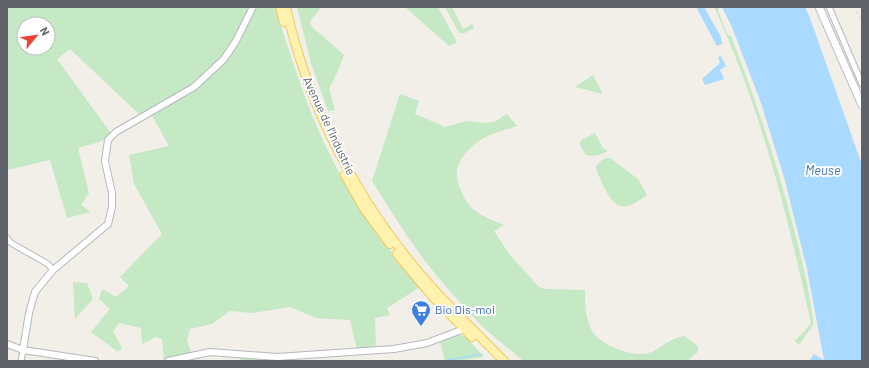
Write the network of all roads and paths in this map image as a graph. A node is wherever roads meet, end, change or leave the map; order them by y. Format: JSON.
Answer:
{"nodes":[{"id":1,"x":253,"y":7,"type":"edge"},
{"id":2,"x":280,"y":7,"type":"edge"},
{"id":3,"x":286,"y":7,"type":"edge"},
{"id":4,"x":819,"y":7,"type":"edge"},
{"id":5,"x":829,"y":7,"type":"edge"},
{"id":6,"x":862,"y":84,"type":"edge"},
{"id":7,"x":862,"y":105,"type":"edge"},
{"id":8,"x":7,"y":238,"type":"edge"},
{"id":9,"x":53,"y":270,"type":"junction"},
{"id":10,"x":468,"y":329,"type":"junction"},
{"id":11,"x":7,"y":344,"type":"edge"},
{"id":12,"x":23,"y":350,"type":"junction"},
{"id":13,"x":21,"y":361,"type":"edge"},
{"id":14,"x":95,"y":361,"type":"edge"},
{"id":15,"x":168,"y":361,"type":"edge"},
{"id":16,"x":496,"y":361,"type":"edge"},
{"id":17,"x":504,"y":361,"type":"edge"}],
"edges":[{"from":1,"to":9,"type":"street"},
{"from":2,"to":10,"type":"main road","name":"Avenue de l'Industrie"},
{"from":3,"to":10,"type":"main road","name":"Avenue de l'Industrie"},
{"from":4,"to":7,"type":"main road"},
{"from":5,"to":6,"type":"street"},
{"from":8,"to":9,"type":"street"},
{"from":9,"to":12,"type":"street"},
{"from":10,"to":15,"type":"street"},
{"from":10,"to":16,"type":"main road","name":"Avenue de l'Industrie"},
{"from":10,"to":17,"type":"main road","name":"Avenue de l'Industrie"},
{"from":11,"to":12,"type":"street"},
{"from":12,"to":13,"type":"street"},
{"from":12,"to":14,"type":"street"}]}
